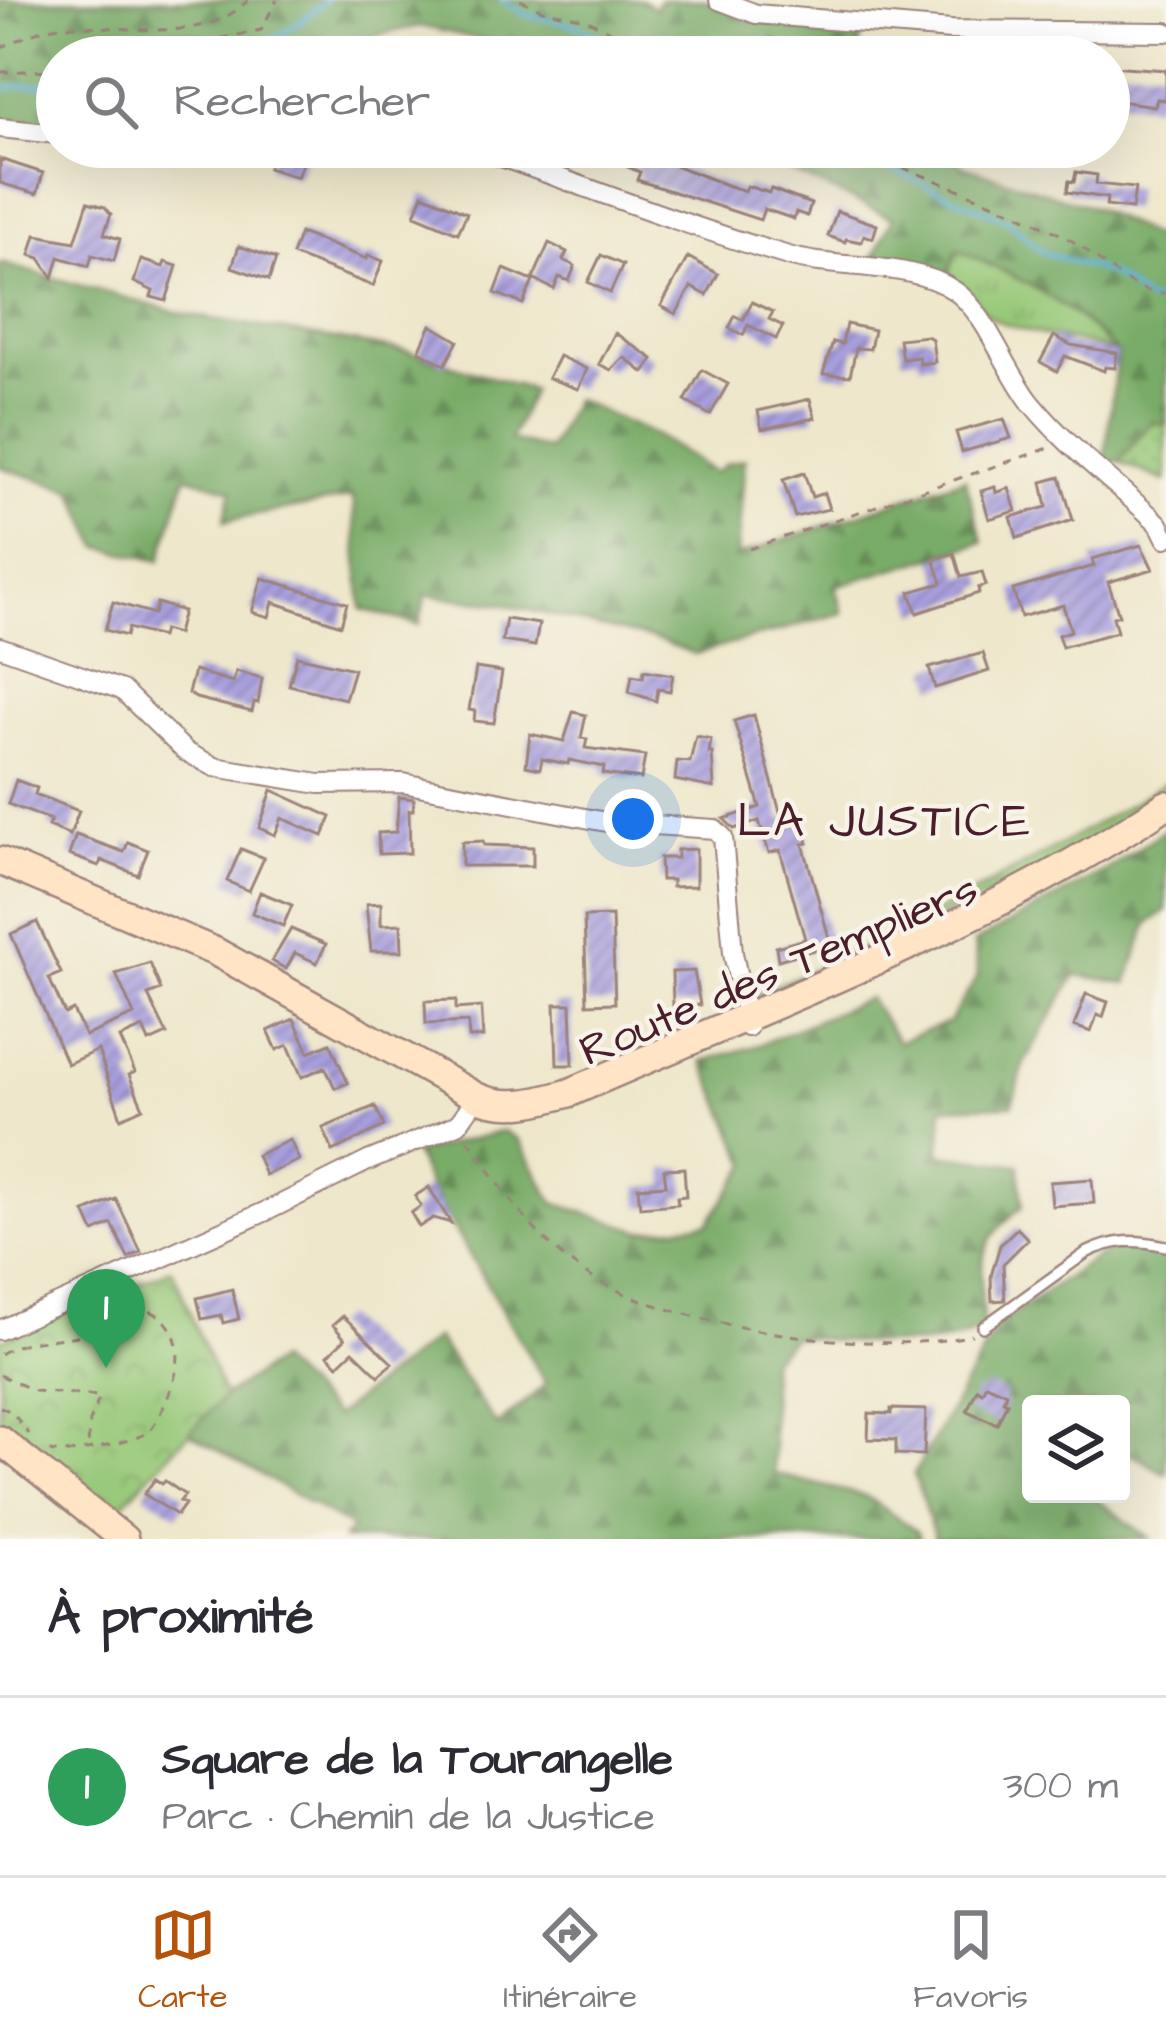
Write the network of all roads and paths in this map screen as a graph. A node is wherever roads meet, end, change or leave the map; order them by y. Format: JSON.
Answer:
{"nodes":[{"id":1,"x":248,"y":0,"type":"edge"},
{"id":2,"x":279,"y":0,"type":"edge"},
{"id":3,"x":520,"y":0,"type":"edge"},
{"id":4,"x":719,"y":0,"type":"edge"},
{"id":5,"x":1166,"y":32,"type":"edge"},
{"id":6,"x":232,"y":36,"type":"edge"},
{"id":7,"x":618,"y":36,"type":"edge"},
{"id":8,"x":0,"y":48,"type":"edge"},
{"id":9,"x":36,"y":71,"type":"edge"},
{"id":10,"x":0,"y":72,"type":"edge"},
{"id":11,"x":0,"y":128,"type":"edge"},
{"id":12,"x":36,"y":132,"type":"edge"},
{"id":13,"x":533,"y":168,"type":"edge"},
{"id":14,"x":901,"y":168,"type":"edge"},
{"id":15,"x":1166,"y":293,"type":"edge"},
{"id":16,"x":1065,"y":439,"type":"junction"},
{"id":17,"x":1166,"y":505,"type":"edge"},
{"id":18,"x":1145,"y":512,"type":"junction"},
{"id":19,"x":1166,"y":538,"type":"edge"},
{"id":20,"x":749,"y":549,"type":"dead end"},
{"id":21,"x":0,"y":647,"type":"edge"},
{"id":22,"x":1166,"y":805,"type":"edge"},
{"id":23,"x":1166,"y":820,"type":"edge"},
{"id":24,"x":0,"y":861,"type":"edge"},
{"id":25,"x":746,"y":1023,"type":"junction"},
{"id":26,"x":469,"y":1110,"type":"junction"},
{"id":27,"x":1166,"y":1246,"type":"edge"},
{"id":28,"x":983,"y":1327,"type":"joint"},
{"id":29,"x":0,"y":1330,"type":"edge"},
{"id":30,"x":0,"y":1354,"type":"edge"},
{"id":31,"x":0,"y":1376,"type":"edge"},
{"id":32,"x":0,"y":1408,"type":"edge"},
{"id":33,"x":0,"y":1440,"type":"edge"},
{"id":34,"x":37,"y":1442,"type":"dead end"},
{"id":35,"x":88,"y":1446,"type":"junction"},
{"id":36,"x":46,"y":1450,"type":"dead end"},
{"id":37,"x":124,"y":1539,"type":"edge"}],
"edges":[{"from":1,"to":8,"type":"path"},
{"from":2,"to":6,"type":"path"},
{"from":3,"to":7,"type":"path"},
{"from":4,"to":5,"type":"street"},
{"from":9,"to":10,"type":"path"},
{"from":11,"to":12,"type":"street"},
{"from":13,"to":16,"type":"street"},
{"from":14,"to":15,"type":"path"},
{"from":16,"to":18,"type":"street"},
{"from":16,"to":20,"type":"path"},
{"from":17,"to":18,"type":"street"},
{"from":18,"to":19,"type":"street"},
{"from":21,"to":25,"type":"street"},
{"from":22,"to":25,"type":"main road","name":"Route des Templiers"},
{"from":23,"to":25,"type":"main road","name":"Route des Templiers"},
{"from":24,"to":26,"type":"main road","name":"Route des Templiers"},
{"from":25,"to":26,"type":"main road","name":"Route des Templiers"},
{"from":26,"to":28,"type":"path"},
{"from":26,"to":29,"type":"street"},
{"from":27,"to":28,"type":"lane"},
{"from":30,"to":35,"type":"path"},
{"from":31,"to":35,"type":"path"},
{"from":32,"to":34,"type":"path"},
{"from":33,"to":37,"type":"main road"},
{"from":35,"to":36,"type":"path"}]}
